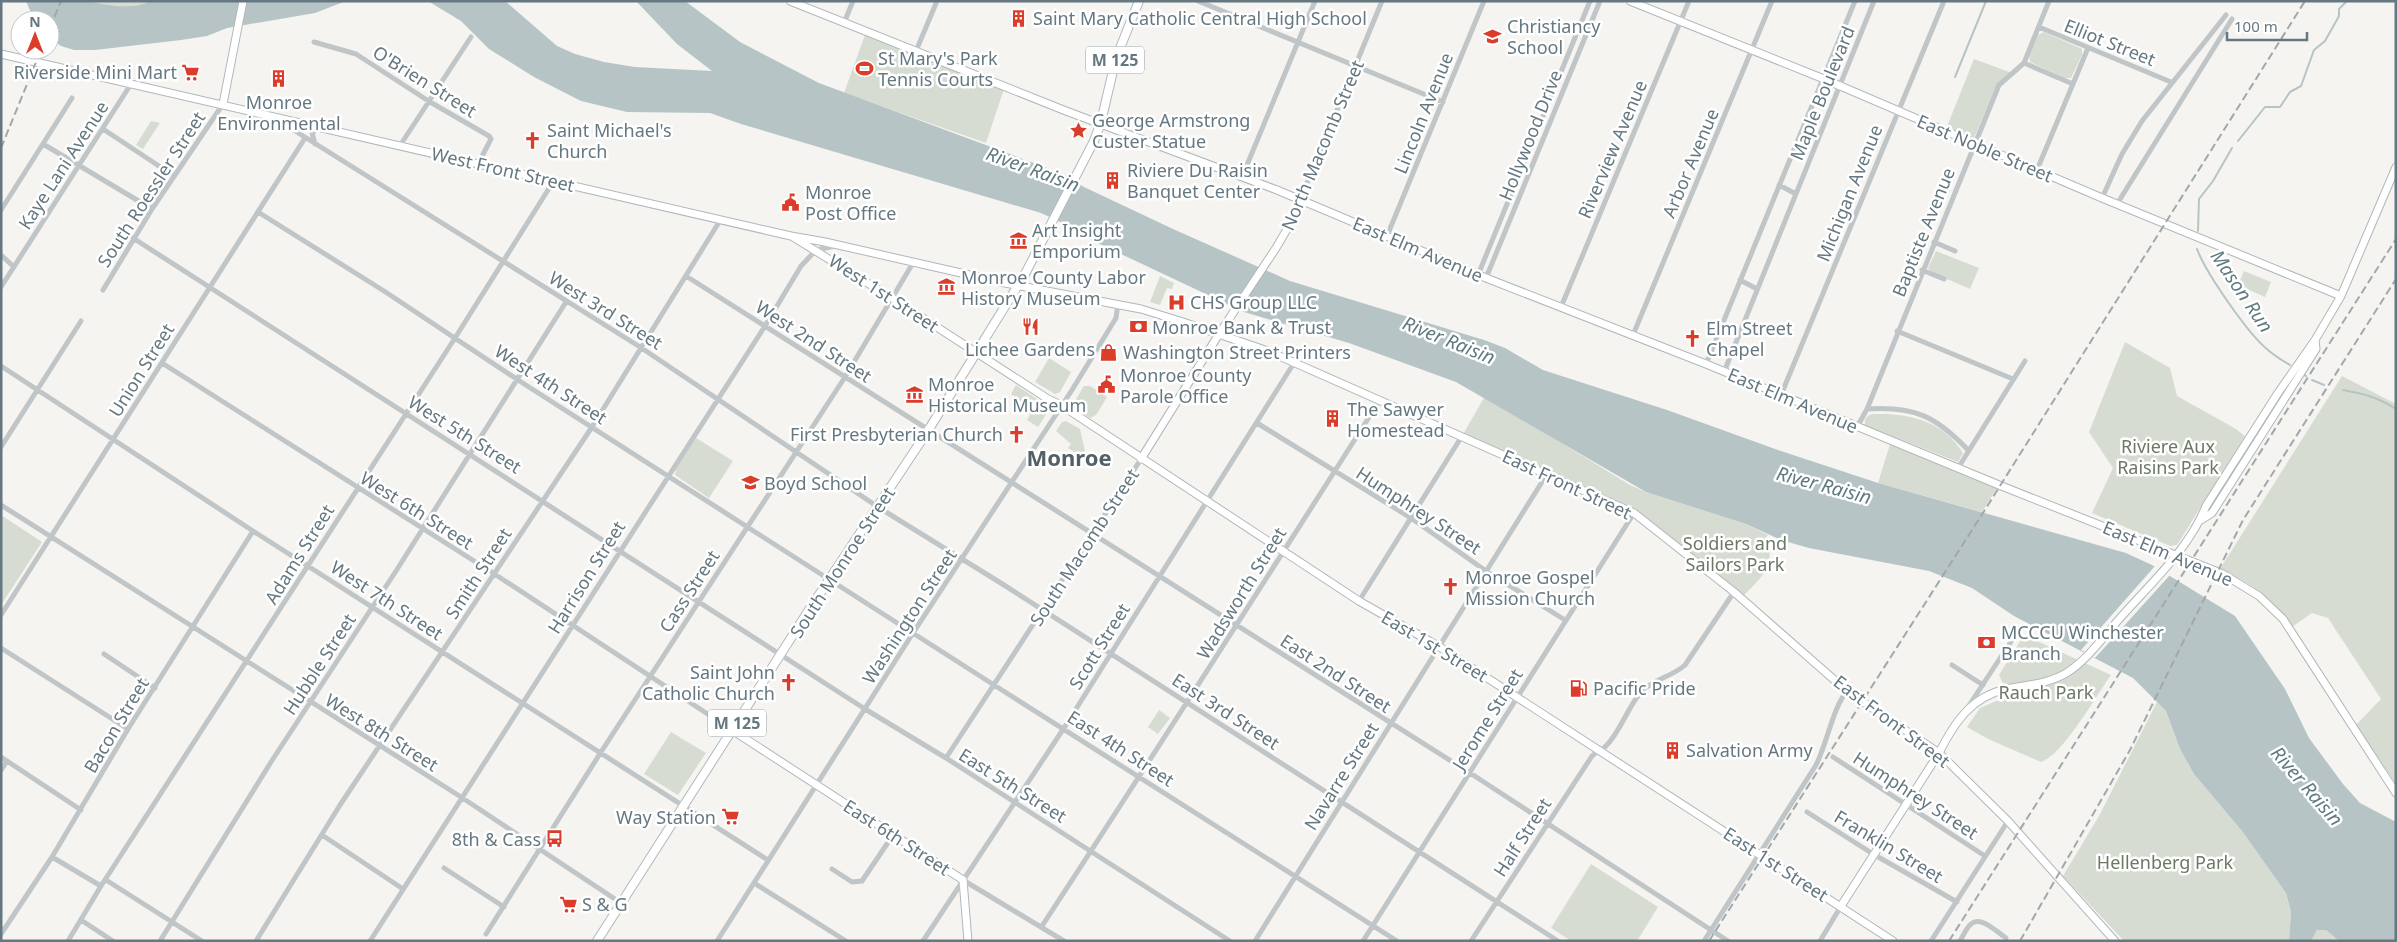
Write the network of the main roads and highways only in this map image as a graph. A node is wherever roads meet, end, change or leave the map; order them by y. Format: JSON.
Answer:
{"nodes":[{"id":1,"x":1138,"y":1,"type":"edge"},
{"id":2,"x":597,"y":941,"type":"edge"}],
"edges":[{"from":1,"to":2,"type":"main road","name":"South Monroe Street","number":"M 125"}]}
